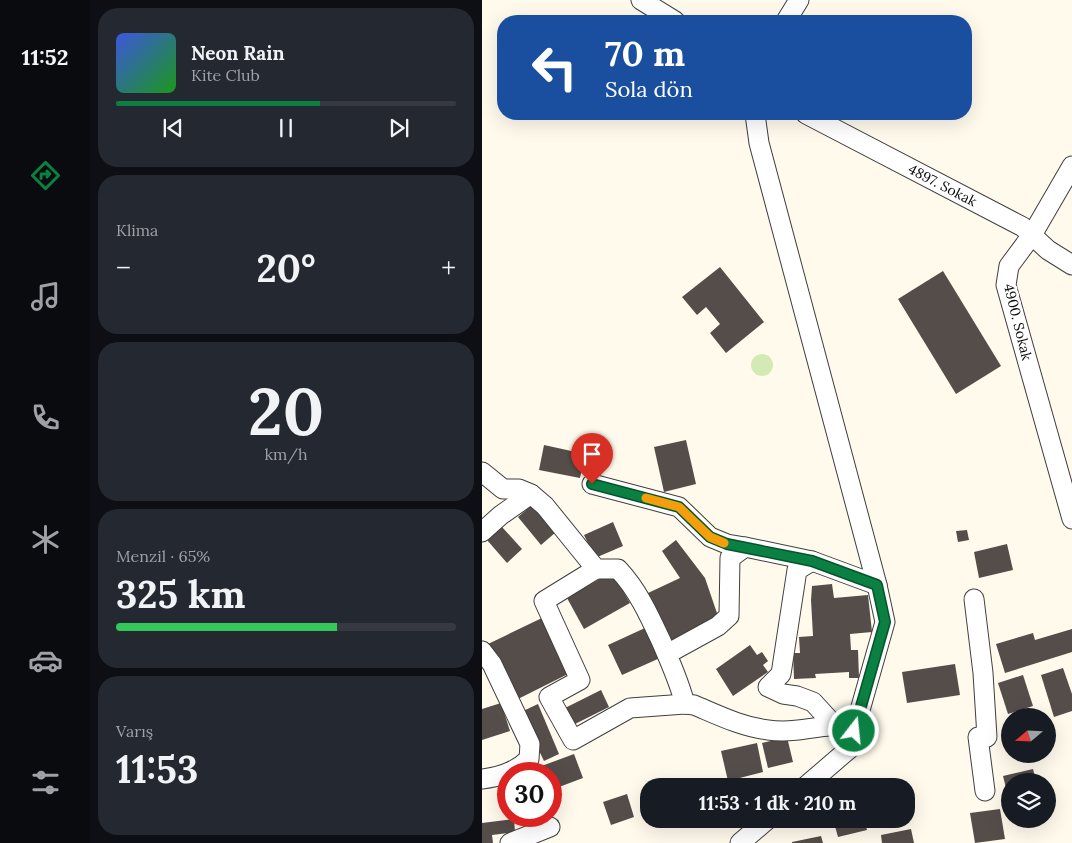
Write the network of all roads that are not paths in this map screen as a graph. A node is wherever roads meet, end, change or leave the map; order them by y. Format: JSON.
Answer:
{"nodes":[{"id":1,"x":641,"y":0,"type":"edge"},
{"id":2,"x":799,"y":0,"type":"edge"},
{"id":3,"x":665,"y":15,"type":"edge"},
{"id":4,"x":790,"y":15,"type":"edge"},
{"id":5,"x":756,"y":120,"type":"edge"},
{"id":6,"x":818,"y":120,"type":"edge"},
{"id":7,"x":1072,"y":166,"type":"edge"},
{"id":8,"x":1032,"y":235,"type":"junction"},
{"id":9,"x":1072,"y":265,"type":"edge"},
{"id":10,"x":482,"y":472,"type":"edge"},
{"id":11,"x":592,"y":484,"type":"dead end"},
{"id":12,"x":531,"y":494,"type":"junction"},
{"id":13,"x":1072,"y":519,"type":"edge"},
{"id":14,"x":482,"y":532,"type":"edge"},
{"id":15,"x":744,"y":547,"type":"junction"},
{"id":16,"x":812,"y":561,"type":"junction"},
{"id":17,"x":596,"y":570,"type":"junction"},
{"id":18,"x":877,"y":585,"type":"junction"},
{"id":19,"x":974,"y":599,"type":"dead end"},
{"id":20,"x":482,"y":651,"type":"edge"},
{"id":21,"x":667,"y":654,"type":"junction"},
{"id":22,"x":685,"y":704,"type":"junction"},
{"id":23,"x":834,"y":725,"type":"junction"},
{"id":24,"x":849,"y":749,"type":"junction"},
{"id":25,"x":815,"y":778,"type":"edge"},
{"id":26,"x":482,"y":779,"type":"edge"},
{"id":27,"x":985,"y":791,"type":"dead end"},
{"id":28,"x":550,"y":827,"type":"dead end"},
{"id":29,"x":758,"y":828,"type":"edge"},
{"id":30,"x":510,"y":843,"type":"edge"},
{"id":31,"x":740,"y":843,"type":"edge"}],
"edges":[{"from":1,"to":3,"type":"street"},
{"from":2,"to":4,"type":"street"},
{"from":5,"to":18,"type":"street"},
{"from":6,"to":8,"type":"street","name":"4897. Sokak"},
{"from":7,"to":8,"type":"street","name":"4900. Sokak"},
{"from":8,"to":9,"type":"street","name":"4897. Sokak"},
{"from":8,"to":13,"type":"street","name":"4900. Sokak"},
{"from":10,"to":12,"type":"street"},
{"from":11,"to":15,"type":"street"},
{"from":12,"to":14,"type":"street"},
{"from":12,"to":17,"type":"street"},
{"from":15,"to":16,"type":"street"},
{"from":15,"to":21,"type":"street"},
{"from":16,"to":18,"type":"street"},
{"from":16,"to":23,"type":"street"},
{"from":17,"to":21,"type":"street"},
{"from":17,"to":22,"type":"street"},
{"from":18,"to":24,"type":"street"},
{"from":19,"to":27,"type":"street"},
{"from":20,"to":26,"type":"street"},
{"from":21,"to":22,"type":"street"},
{"from":22,"to":23,"type":"street"},
{"from":23,"to":24,"type":"street"},
{"from":24,"to":25,"type":"street"},
{"from":28,"to":30,"type":"street"},
{"from":29,"to":31,"type":"street"}]}
